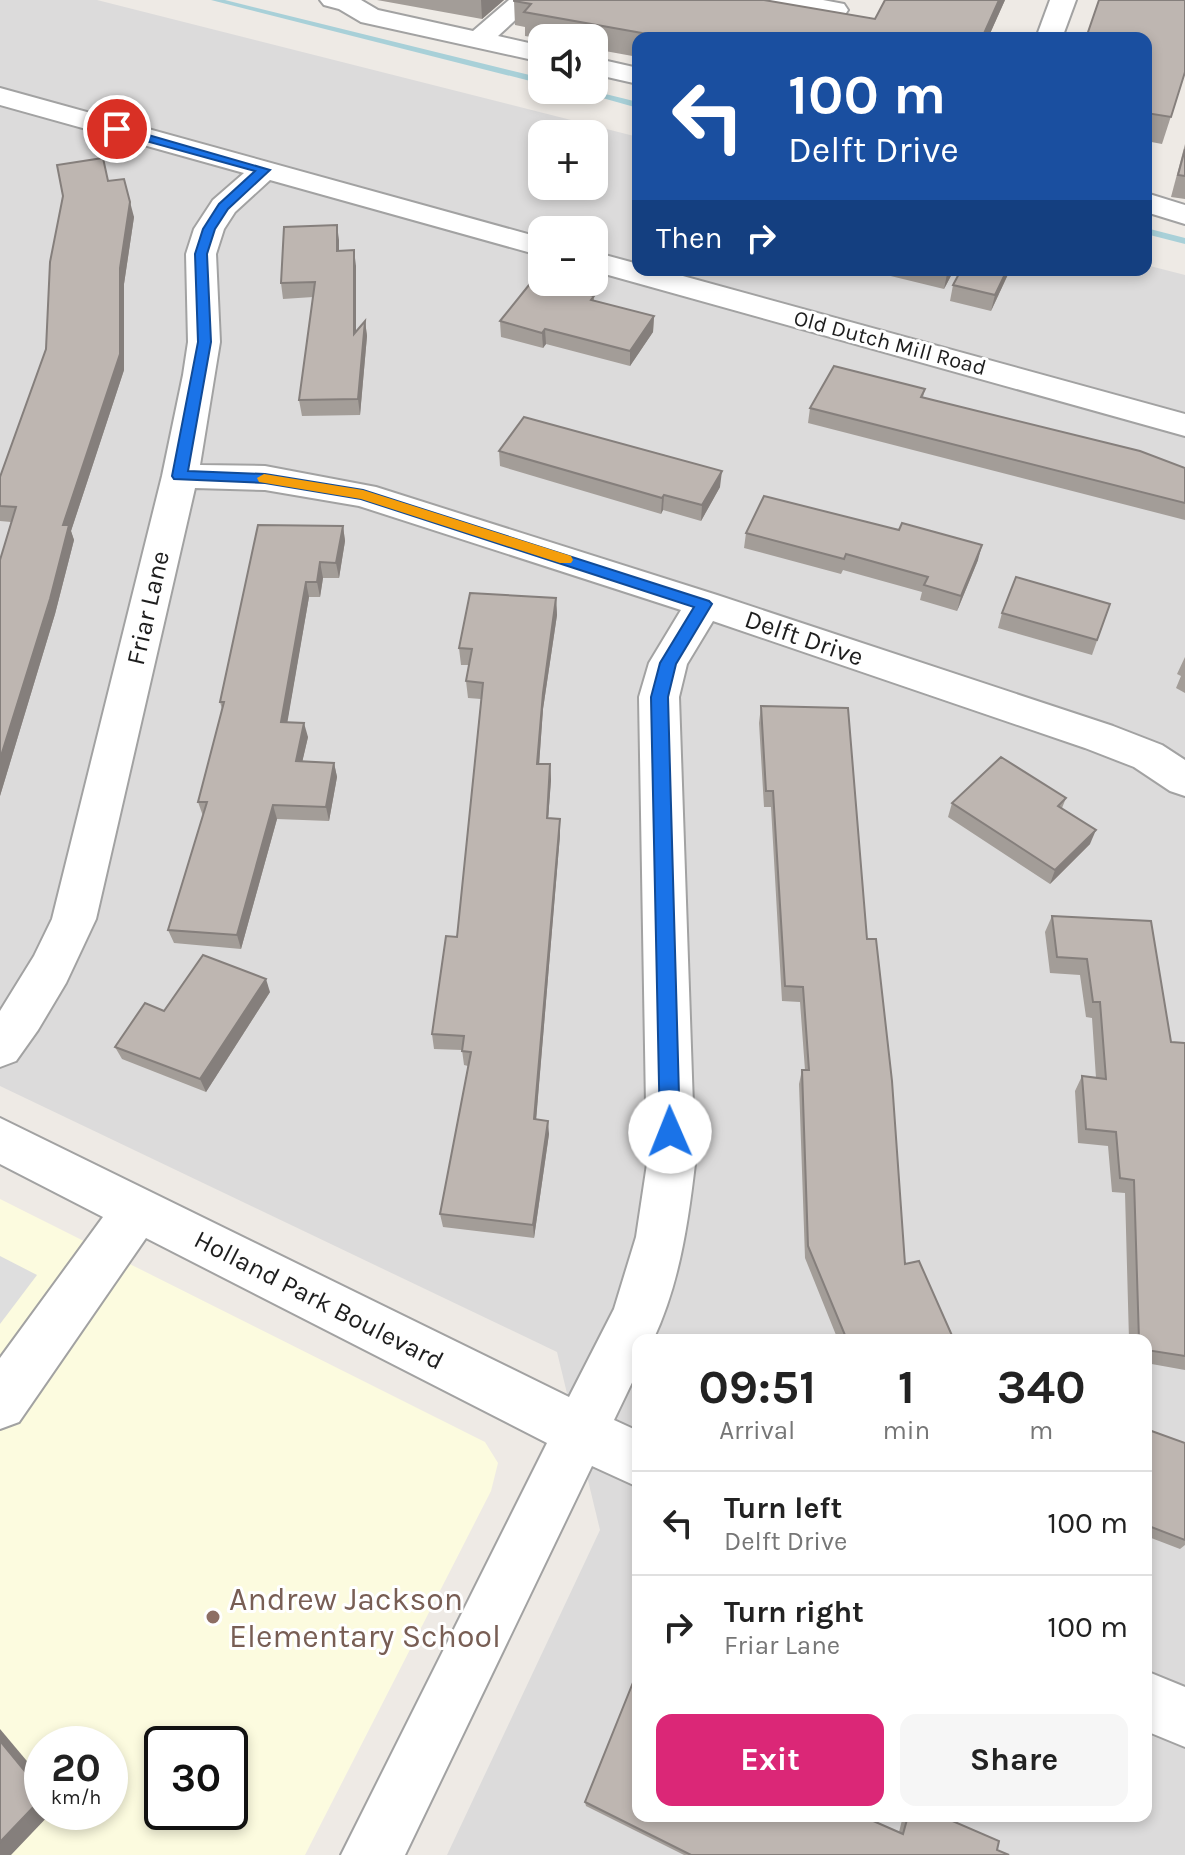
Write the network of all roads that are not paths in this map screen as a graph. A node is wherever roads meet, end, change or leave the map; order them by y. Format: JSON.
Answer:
{"nodes":[{"id":1,"x":333,"y":0,"type":"edge"},
{"id":2,"x":524,"y":0,"type":"edge"},
{"id":3,"x":779,"y":0,"type":"edge"},
{"id":4,"x":1063,"y":0,"type":"edge"},
{"id":5,"x":838,"y":5,"type":"edge"},
{"id":6,"x":824,"y":32,"type":"edge"},
{"id":7,"x":1051,"y":32,"type":"edge"},
{"id":8,"x":478,"y":40,"type":"junction"},
{"id":9,"x":528,"y":51,"type":"edge"},
{"id":10,"x":608,"y":69,"type":"edge"},
{"id":11,"x":632,"y":75,"type":"edge"},
{"id":12,"x":0,"y":96,"type":"edge"},
{"id":13,"x":264,"y":170,"type":"junction"},
{"id":14,"x":1152,"y":204,"type":"edge"},
{"id":15,"x":1185,"y":215,"type":"edge"},
{"id":16,"x":528,"y":243,"type":"edge"},
{"id":17,"x":608,"y":265,"type":"edge"},
{"id":18,"x":632,"y":272,"type":"edge"},
{"id":19,"x":648,"y":276,"type":"edge"},
{"id":20,"x":1185,"y":425,"type":"edge"},
{"id":21,"x":180,"y":476,"type":"junction"},
{"id":22,"x":704,"y":604,"type":"junction"},
{"id":23,"x":1185,"y":780,"type":"edge"},
{"id":24,"x":0,"y":1047,"type":"edge"},
{"id":25,"x":0,"y":1140,"type":"edge"},
{"id":26,"x":138,"y":1209,"type":"junction"},
{"id":27,"x":0,"y":1403,"type":"edge"},
{"id":28,"x":579,"y":1431,"type":"junction"},
{"id":29,"x":632,"y":1457,"type":"edge"},
{"id":30,"x":1152,"y":1703,"type":"edge"},
{"id":31,"x":1185,"y":1717,"type":"edge"},
{"id":32,"x":372,"y":1855,"type":"edge"}],
"edges":[{"from":1,"to":8,"type":"street"},
{"from":2,"to":8,"type":"street"},
{"from":3,"to":5,"type":"street"},
{"from":4,"to":7,"type":"street"},
{"from":5,"to":6,"type":"street"},
{"from":8,"to":9,"type":"street"},
{"from":10,"to":11,"type":"street"},
{"from":12,"to":13,"type":"street"},
{"from":13,"to":16,"type":"street"},
{"from":13,"to":21,"type":"street","name":"Friar Lane"},
{"from":14,"to":15,"type":"street"},
{"from":17,"to":18,"type":"street","name":"Old Dutch Mill Road"},
{"from":19,"to":20,"type":"street","name":"Old Dutch Mill Road"},
{"from":21,"to":22,"type":"street","name":"Delft Drive"},
{"from":21,"to":24,"type":"street","name":"Friar Lane"},
{"from":22,"to":23,"type":"street","name":"Delft Drive"},
{"from":22,"to":28,"type":"street"},
{"from":25,"to":26,"type":"street","name":"Holland Park Boulevard"},
{"from":26,"to":27,"type":"street"},
{"from":26,"to":28,"type":"street","name":"Holland Park Boulevard"},
{"from":28,"to":29,"type":"street","name":"Holland Park Boulevard"},
{"from":28,"to":32,"type":"street"},
{"from":30,"to":31,"type":"street"}]}
